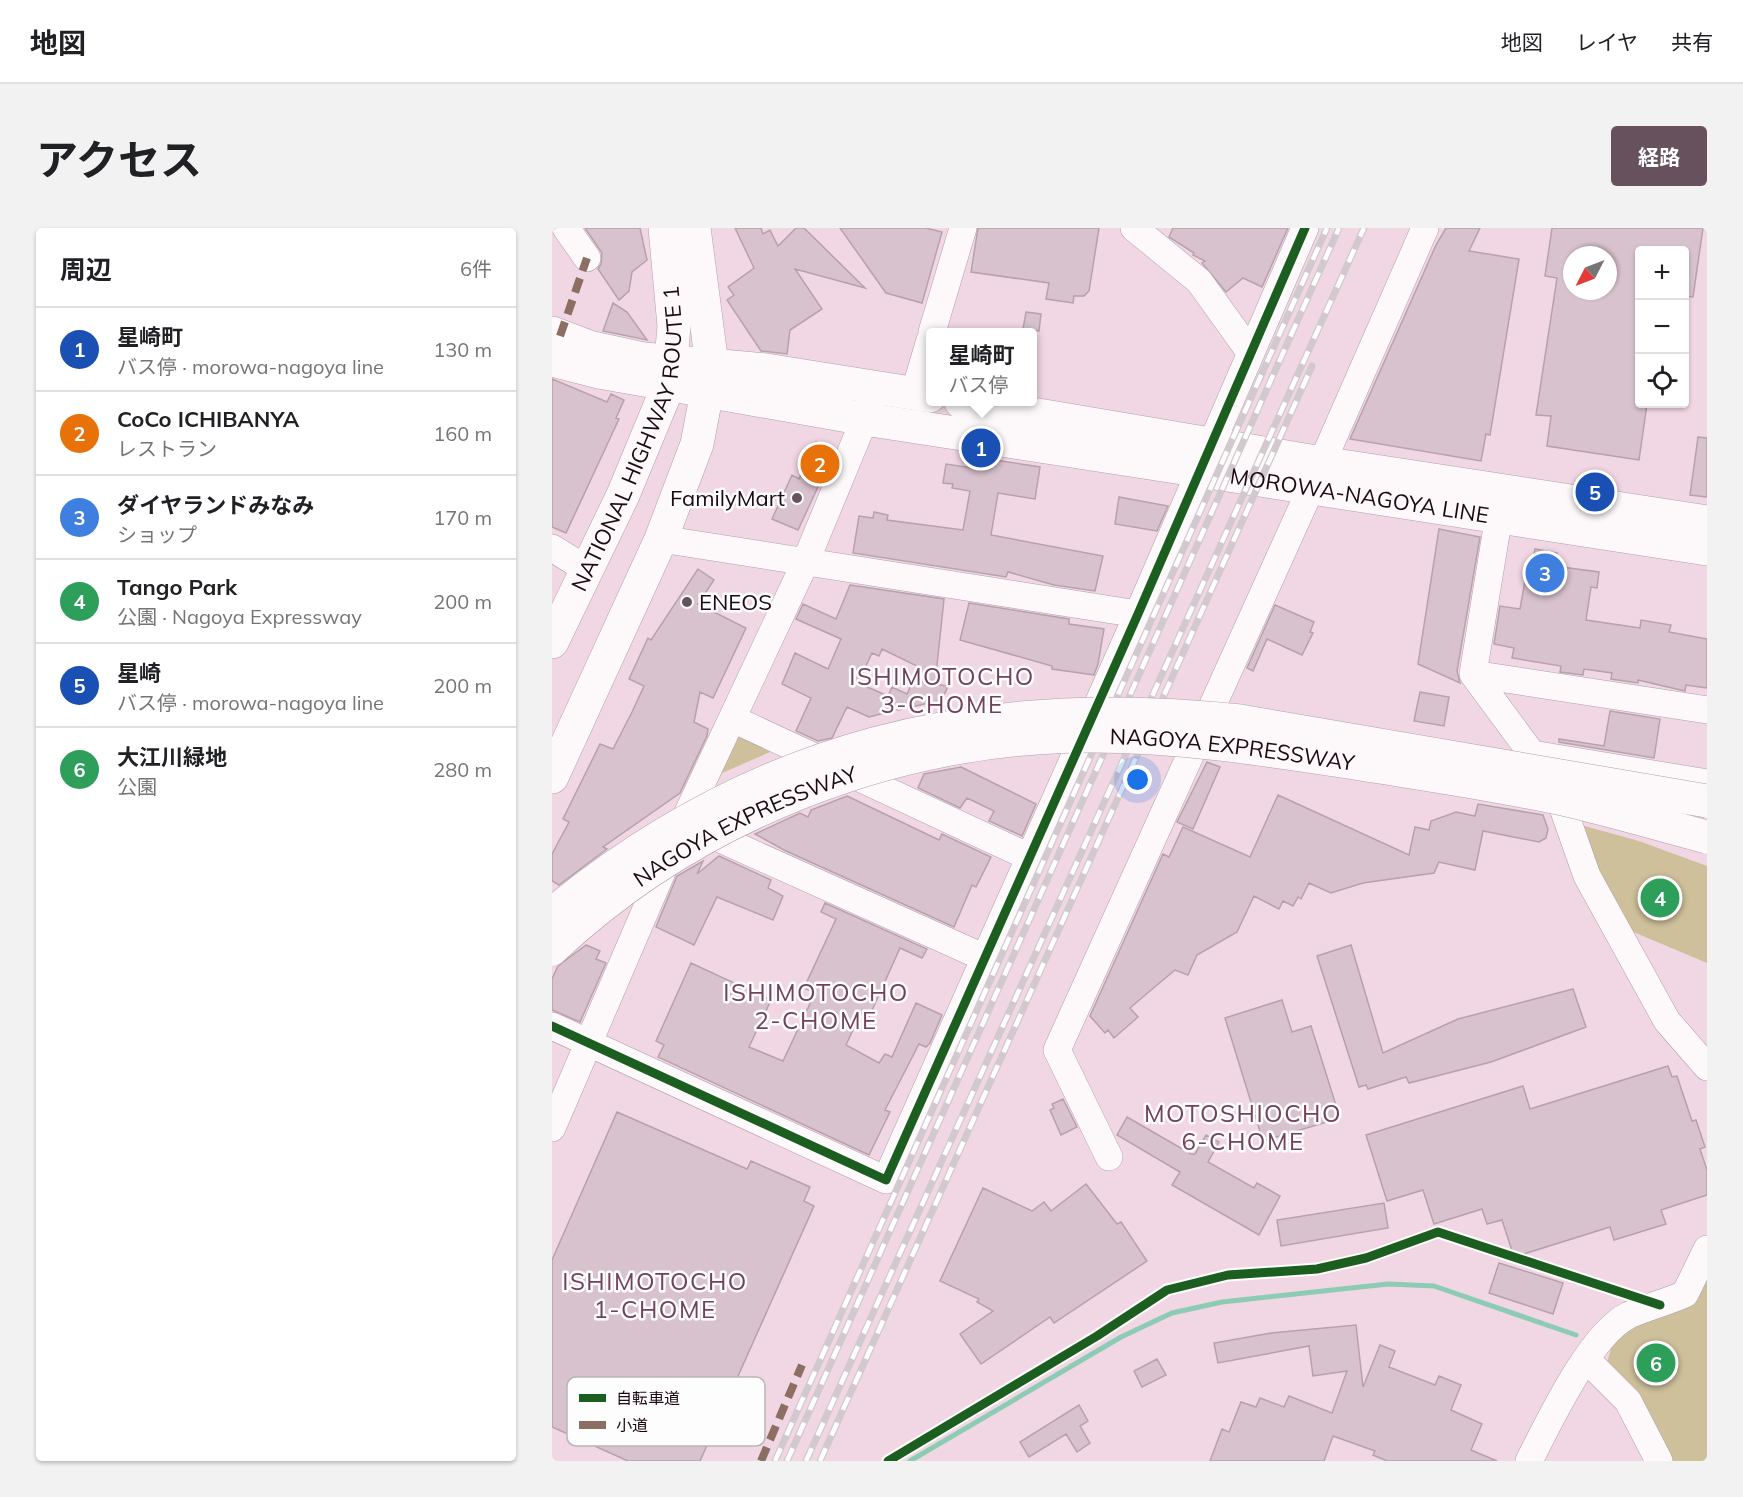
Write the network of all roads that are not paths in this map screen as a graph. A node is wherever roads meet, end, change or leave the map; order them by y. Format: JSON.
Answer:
{"nodes":[{"id":1,"x":566,"y":228,"type":"edge"},
{"id":2,"x":665,"y":228,"type":"edge"},
{"id":3,"x":694,"y":228,"type":"edge"},
{"id":4,"x":963,"y":228,"type":"edge"},
{"id":5,"x":1305,"y":228,"type":"edge"},
{"id":6,"x":1425,"y":228,"type":"edge"},
{"id":7,"x":1141,"y":230,"type":"edge"},
{"id":8,"x":586,"y":258,"type":"dead end"},
{"id":9,"x":933,"y":328,"type":"edge"},
{"id":10,"x":552,"y":333,"type":"edge"},
{"id":11,"x":1250,"y":352,"type":"junction"},
{"id":12,"x":552,"y":360,"type":"edge"},
{"id":13,"x":926,"y":368,"type":"edge"},
{"id":14,"x":670,"y":374,"type":"junction"},
{"id":15,"x":709,"y":378,"type":"junction"},
{"id":16,"x":922,"y":395,"type":"edge"},
{"id":17,"x":871,"y":404,"type":"junction"},
{"id":18,"x":979,"y":406,"type":"edge"},
{"id":19,"x":1205,"y":456,"type":"junction"},
{"id":20,"x":1316,"y":475,"type":"junction"},
{"id":21,"x":1501,"y":504,"type":"junction"},
{"id":22,"x":1707,"y":522,"type":"edge"},
{"id":23,"x":661,"y":539,"type":"junction"},
{"id":24,"x":552,"y":548,"type":"edge"},
{"id":25,"x":1707,"y":549,"type":"edge"},
{"id":26,"x":805,"y":563,"type":"junction"},
{"id":27,"x":586,"y":569,"type":"junction"},
{"id":28,"x":1138,"y":615,"type":"junction"},
{"id":29,"x":552,"y":642,"type":"edge"},
{"id":30,"x":1473,"y":674,"type":"junction"},
{"id":31,"x":1707,"y":710,"type":"edge"},
{"id":32,"x":733,"y":719,"type":"junction"},
{"id":33,"x":1532,"y":754,"type":"junction"},
{"id":34,"x":552,"y":777,"type":"edge"},
{"id":35,"x":1707,"y":783,"type":"edge"},
{"id":36,"x":1570,"y":801,"type":"junction"},
{"id":37,"x":1707,"y":801,"type":"edge"},
{"id":38,"x":683,"y":822,"type":"junction"},
{"id":39,"x":1707,"y":827,"type":"edge"},
{"id":40,"x":1707,"y":837,"type":"edge"},
{"id":41,"x":1029,"y":857,"type":"junction"},
{"id":42,"x":552,"y":914,"type":"edge"},
{"id":43,"x":552,"y":949,"type":"edge"},
{"id":44,"x":985,"y":958,"type":"junction"},
{"id":45,"x":552,"y":1026,"type":"edge"},
{"id":46,"x":590,"y":1044,"type":"junction"},
{"id":47,"x":1707,"y":1067,"type":"edge"},
{"id":48,"x":552,"y":1128,"type":"edge"},
{"id":49,"x":1109,"y":1156,"type":"dead end"},
{"id":50,"x":1707,"y":1249,"type":"edge"},
{"id":51,"x":1587,"y":1360,"type":"junction"},
{"id":52,"x":1528,"y":1461,"type":"edge"},
{"id":53,"x":1659,"y":1461,"type":"edge"}],
"edges":[{"from":1,"to":8,"type":"street"},
{"from":2,"to":14,"type":"main road","name":"NATIONAL HIGHWAY ROUTE 1"},
{"from":3,"to":15,"type":"main road","name":"NATIONAL HIGHWAY ROUTE 1"},
{"from":4,"to":9,"type":"street"},
{"from":5,"to":11,"type":"street"},
{"from":6,"to":20,"type":"street"},
{"from":7,"to":11,"type":"street"},
{"from":10,"to":14,"type":"main road","name":"MOROWA-NAGOYA LINE"},
{"from":11,"to":19,"type":"street"},
{"from":12,"to":14,"type":"main road","name":"MOROWA-NAGOYA LINE"},
{"from":13,"to":16,"type":"street"},
{"from":14,"to":15,"type":"main road","name":"MOROWA-NAGOYA LINE"},
{"from":14,"to":27,"type":"main road","name":"NATIONAL HIGHWAY ROUTE 1"},
{"from":15,"to":17,"type":"main road","name":"MOROWA-NAGOYA LINE"},
{"from":15,"to":23,"type":"main road","name":"NATIONAL HIGHWAY ROUTE 1"},
{"from":16,"to":17,"type":"main road","name":"MOROWA-NAGOYA LINE"},
{"from":17,"to":19,"type":"main road","name":"MOROWA-NAGOYA LINE"},
{"from":17,"to":26,"type":"street"},
{"from":18,"to":19,"type":"main road","name":"MOROWA-NAGOYA LINE"},
{"from":19,"to":20,"type":"main road","name":"MOROWA-NAGOYA LINE"},
{"from":19,"to":28,"type":"street"},
{"from":20,"to":21,"type":"main road","name":"MOROWA-NAGOYA LINE"},
{"from":20,"to":49,"type":"street"},
{"from":21,"to":22,"type":"main road","name":"MOROWA-NAGOYA LINE"},
{"from":21,"to":25,"type":"main road","name":"MOROWA-NAGOYA LINE"},
{"from":21,"to":30,"type":"street"},
{"from":23,"to":26,"type":"street"},
{"from":23,"to":34,"type":"main road","name":"NATIONAL HIGHWAY ROUTE 1"},
{"from":24,"to":27,"type":"street"},
{"from":26,"to":28,"type":"street"},
{"from":26,"to":32,"type":"street"},
{"from":27,"to":29,"type":"main road","name":"NATIONAL HIGHWAY ROUTE 1"},
{"from":28,"to":41,"type":"street"},
{"from":30,"to":31,"type":"street"},
{"from":30,"to":33,"type":"street"},
{"from":32,"to":38,"type":"street"},
{"from":32,"to":41,"type":"street"},
{"from":33,"to":35,"type":"street"},
{"from":33,"to":47,"type":"street"},
{"from":36,"to":39,"type":"main road","bridge":true},
{"from":36,"to":40,"type":"main road","name":"NAGOYA EXPRESSWAY","bridge":true},
{"from":36,"to":43,"type":"main road","name":"NAGOYA EXPRESSWAY","bridge":true},
{"from":37,"to":42,"type":"main road","name":"NAGOYA EXPRESSWAY","bridge":true},
{"from":38,"to":44,"type":"street"},
{"from":38,"to":46,"type":"street"},
{"from":41,"to":44,"type":"street"},
{"from":44,"to":46,"type":"street"},
{"from":45,"to":46,"type":"street"},
{"from":46,"to":48,"type":"street"},
{"from":50,"to":51,"type":"street"},
{"from":51,"to":52,"type":"street"},
{"from":51,"to":53,"type":"street"}]}
